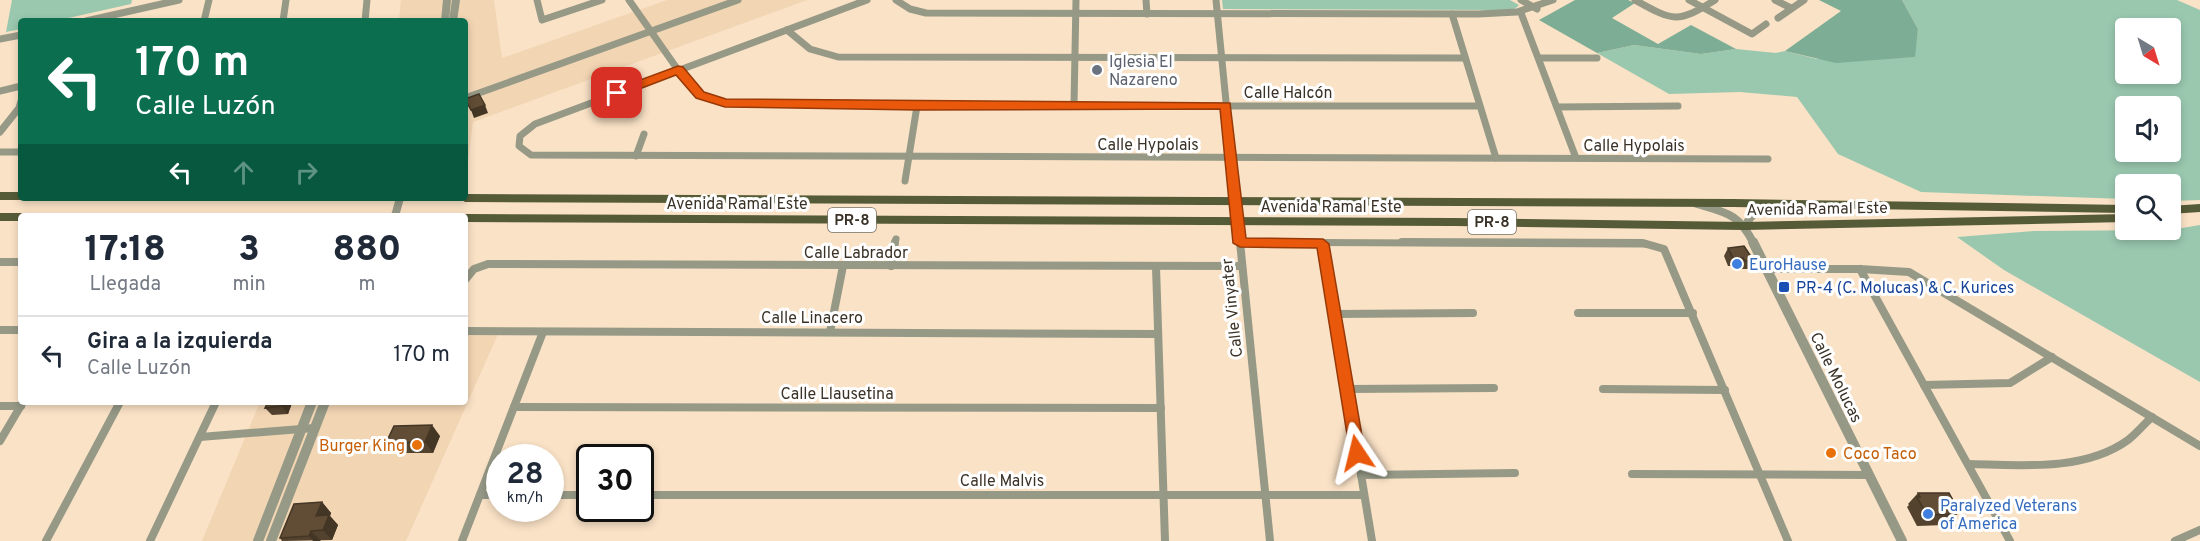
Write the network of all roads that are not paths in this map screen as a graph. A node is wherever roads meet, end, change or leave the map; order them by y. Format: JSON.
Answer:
{"nodes":[{"id":1,"x":179,"y":0,"type":"edge"},
{"id":2,"x":209,"y":0,"type":"edge"},
{"id":3,"x":286,"y":0,"type":"edge"},
{"id":4,"x":367,"y":0,"type":"edge"},
{"id":5,"x":447,"y":0,"type":"edge"},
{"id":6,"x":456,"y":0,"type":"edge"},
{"id":7,"x":537,"y":0,"type":"edge"},
{"id":8,"x":602,"y":0,"type":"edge"},
{"id":9,"x":629,"y":0,"type":"edge"},
{"id":10,"x":738,"y":0,"type":"edge"},
{"id":11,"x":867,"y":0,"type":"edge"},
{"id":12,"x":896,"y":0,"type":"edge"},
{"id":13,"x":1076,"y":0,"type":"edge"},
{"id":14,"x":1146,"y":0,"type":"edge"},
{"id":15,"x":1216,"y":0,"type":"edge"},
{"id":16,"x":1521,"y":0,"type":"edge"},
{"id":17,"x":1553,"y":0,"type":"edge"},
{"id":18,"x":1635,"y":0,"type":"edge"},
{"id":19,"x":1689,"y":0,"type":"edge"},
{"id":20,"x":1715,"y":0,"type":"edge"},
{"id":21,"x":1775,"y":0,"type":"edge"},
{"id":22,"x":1804,"y":0,"type":"edge"},
{"id":23,"x":1703,"y":8,"type":"junction"},
{"id":24,"x":1791,"y":8,"type":"junction"},
{"id":25,"x":1537,"y":9,"type":"junction"},
{"id":26,"x":123,"y":13,"type":"junction"},
{"id":27,"x":1076,"y":13,"type":"junction"},
{"id":28,"x":1217,"y":13,"type":"junction"},
{"id":29,"x":1521,"y":13,"type":"junction"},
{"id":30,"x":1147,"y":14,"type":"junction"},
{"id":31,"x":1452,"y":14,"type":"junction"},
{"id":32,"x":100,"y":18,"type":"edge"},
{"id":33,"x":122,"y":18,"type":"edge"},
{"id":34,"x":205,"y":18,"type":"edge"},
{"id":35,"x":283,"y":18,"type":"edge"},
{"id":36,"x":365,"y":18,"type":"edge"},
{"id":37,"x":445,"y":18,"type":"edge"},
{"id":38,"x":453,"y":18,"type":"edge"},
{"id":39,"x":1778,"y":18,"type":"dead end"},
{"id":40,"x":1766,"y":24,"type":"dead end"},
{"id":41,"x":787,"y":30,"type":"junction"},
{"id":42,"x":651,"y":31,"type":"junction"},
{"id":43,"x":18,"y":36,"type":"edge"},
{"id":44,"x":0,"y":39,"type":"edge"},
{"id":45,"x":1075,"y":57,"type":"junction"},
{"id":46,"x":1221,"y":58,"type":"junction"},
{"id":47,"x":1465,"y":58,"type":"junction"},
{"id":48,"x":1539,"y":58,"type":"junction"},
{"id":49,"x":1597,"y":58,"type":"dead end"},
{"id":50,"x":678,"y":70,"type":"junction"},
{"id":51,"x":18,"y":87,"type":"edge"},
{"id":52,"x":0,"y":91,"type":"edge"},
{"id":53,"x":468,"y":97,"type":"edge"},
{"id":54,"x":1074,"y":105,"type":"junction"},
{"id":55,"x":1226,"y":105,"type":"junction"},
{"id":56,"x":917,"y":106,"type":"junction"},
{"id":57,"x":1479,"y":106,"type":"junction"},
{"id":58,"x":1678,"y":106,"type":"dead end"},
{"id":59,"x":1557,"y":107,"type":"junction"},
{"id":60,"x":18,"y":109,"type":"edge"},
{"id":61,"x":0,"y":132,"type":"edge"},
{"id":62,"x":644,"y":134,"type":"dead end"},
{"id":63,"x":0,"y":152,"type":"edge"},
{"id":64,"x":18,"y":152,"type":"edge"},
{"id":65,"x":636,"y":156,"type":"junction"},
{"id":66,"x":909,"y":157,"type":"junction"},
{"id":67,"x":1232,"y":158,"type":"junction"},
{"id":68,"x":1496,"y":158,"type":"junction"},
{"id":69,"x":1576,"y":158,"type":"junction"},
{"id":70,"x":1768,"y":159,"type":"dead end"},
{"id":71,"x":905,"y":181,"type":"dead end"},
{"id":72,"x":468,"y":193,"type":"edge"},
{"id":73,"x":0,"y":196,"type":"edge"},
{"id":74,"x":18,"y":196,"type":"edge"},
{"id":75,"x":468,"y":198,"type":"edge"},
{"id":76,"x":496,"y":198,"type":"junction"},
{"id":77,"x":1236,"y":200,"type":"junction"},
{"id":78,"x":1688,"y":202,"type":"junction"},
{"id":79,"x":1799,"y":204,"type":"junction"},
{"id":80,"x":2200,"y":208,"type":"edge"},
{"id":81,"x":2115,"y":209,"type":"edge"},
{"id":82,"x":2181,"y":209,"type":"edge"},
{"id":83,"x":2200,"y":215,"type":"edge"},
{"id":84,"x":2181,"y":216,"type":"edge"},
{"id":85,"x":0,"y":217,"type":"edge"},
{"id":86,"x":18,"y":217,"type":"edge"},
{"id":87,"x":2115,"y":218,"type":"edge"},
{"id":88,"x":469,"y":220,"type":"edge"},
{"id":89,"x":1238,"y":222,"type":"junction"},
{"id":90,"x":1745,"y":226,"type":"junction"},
{"id":91,"x":896,"y":238,"type":"dead end"},
{"id":92,"x":1240,"y":243,"type":"junction"},
{"id":93,"x":1323,"y":244,"type":"junction"},
{"id":94,"x":0,"y":262,"type":"edge"},
{"id":95,"x":18,"y":262,"type":"edge"},
{"id":96,"x":843,"y":266,"type":"junction"},
{"id":97,"x":891,"y":266,"type":"junction"},
{"id":98,"x":1242,"y":266,"type":"junction"},
{"id":99,"x":1156,"y":267,"type":"junction"},
{"id":100,"x":1768,"y":269,"type":"junction"},
{"id":101,"x":1860,"y":269,"type":"junction"},
{"id":102,"x":468,"y":276,"type":"edge"},
{"id":103,"x":1473,"y":313,"type":"dead end"},
{"id":104,"x":1578,"y":313,"type":"dead end"},
{"id":105,"x":1693,"y":313,"type":"junction"},
{"id":106,"x":1334,"y":314,"type":"junction"},
{"id":107,"x":0,"y":330,"type":"edge"},
{"id":108,"x":18,"y":330,"type":"edge"},
{"id":109,"x":468,"y":331,"type":"edge"},
{"id":110,"x":543,"y":332,"type":"junction"},
{"id":111,"x":830,"y":332,"type":"junction"},
{"id":112,"x":1158,"y":334,"type":"junction"},
{"id":113,"x":2052,"y":357,"type":"junction"},
{"id":114,"x":1924,"y":385,"type":"junction"},
{"id":115,"x":1494,"y":388,"type":"dead end"},
{"id":116,"x":1347,"y":389,"type":"junction"},
{"id":117,"x":1603,"y":389,"type":"dead end"},
{"id":118,"x":1725,"y":390,"type":"junction"},
{"id":119,"x":18,"y":404,"type":"edge"},
{"id":120,"x":21,"y":405,"type":"edge"},
{"id":121,"x":118,"y":405,"type":"edge"},
{"id":122,"x":215,"y":405,"type":"edge"},
{"id":123,"x":311,"y":405,"type":"edge"},
{"id":124,"x":324,"y":405,"type":"edge"},
{"id":125,"x":0,"y":406,"type":"edge"},
{"id":126,"x":514,"y":407,"type":"junction"},
{"id":127,"x":1161,"y":408,"type":"junction"},
{"id":128,"x":2152,"y":417,"type":"junction"},
{"id":129,"x":314,"y":428,"type":"junction"},
{"id":130,"x":302,"y":429,"type":"junction"},
{"id":131,"x":200,"y":437,"type":"junction"},
{"id":132,"x":0,"y":441,"type":"edge"},
{"id":133,"x":2200,"y":446,"type":"edge"},
{"id":134,"x":1968,"y":464,"type":"junction"},
{"id":135,"x":1515,"y":473,"type":"dead end"},
{"id":136,"x":1632,"y":474,"type":"dead end"},
{"id":137,"x":1761,"y":474,"type":"junction"},
{"id":138,"x":1361,"y":475,"type":"junction"},
{"id":139,"x":1869,"y":475,"type":"junction"},
{"id":140,"x":480,"y":495,"type":"junction"},
{"id":141,"x":486,"y":495,"type":"edge"},
{"id":142,"x":654,"y":495,"type":"edge"},
{"id":143,"x":1164,"y":495,"type":"junction"},
{"id":144,"x":1265,"y":495,"type":"junction"},
{"id":145,"x":1364,"y":495,"type":"junction"},
{"id":146,"x":2200,"y":530,"type":"edge"},
{"id":147,"x":46,"y":541,"type":"edge"},
{"id":148,"x":150,"y":541,"type":"edge"},
{"id":149,"x":258,"y":541,"type":"edge"},
{"id":150,"x":271,"y":541,"type":"edge"},
{"id":151,"x":462,"y":541,"type":"edge"},
{"id":152,"x":1165,"y":541,"type":"edge"},
{"id":153,"x":1270,"y":541,"type":"edge"},
{"id":154,"x":1372,"y":541,"type":"edge"},
{"id":155,"x":1788,"y":541,"type":"edge"},
{"id":156,"x":1902,"y":541,"type":"edge"},
{"id":157,"x":2010,"y":541,"type":"edge"},
{"id":158,"x":2175,"y":541,"type":"edge"}],
"edges":[{"from":1,"to":26,"type":"street"},
{"from":2,"to":34,"type":"street"},
{"from":3,"to":35,"type":"street"},
{"from":4,"to":36,"type":"street"},
{"from":5,"to":37,"type":"street"},
{"from":6,"to":38,"type":"street"},
{"from":7,"to":8,"type":"street"},
{"from":9,"to":42,"type":"street","name":"Calle Halcón"},
{"from":10,"to":42,"type":"street"},
{"from":11,"to":41,"type":"street"},
{"from":12,"to":27,"type":"street"},
{"from":13,"to":27,"type":"street"},
{"from":14,"to":30,"type":"street"},
{"from":15,"to":28,"type":"street","name":"Calle Vinyater"},
{"from":16,"to":25,"type":"street"},
{"from":17,"to":25,"type":"street"},
{"from":18,"to":23,"type":"street"},
{"from":19,"to":23,"type":"street"},
{"from":20,"to":23,"type":"street"},
{"from":21,"to":24,"type":"street"},
{"from":22,"to":24,"type":"street"},
{"from":23,"to":40,"type":"street"},
{"from":24,"to":39,"type":"street"},
{"from":25,"to":29,"type":"street"},
{"from":26,"to":32,"type":"street"},
{"from":26,"to":33,"type":"street"},
{"from":27,"to":30,"type":"street"},
{"from":27,"to":45,"type":"street"},
{"from":28,"to":30,"type":"street"},
{"from":28,"to":31,"type":"street"},
{"from":28,"to":46,"type":"street","name":"Calle Vinyater"},
{"from":29,"to":31,"type":"street"},
{"from":29,"to":48,"type":"street"},
{"from":31,"to":47,"type":"street"},
{"from":41,"to":45,"type":"street"},
{"from":41,"to":50,"type":"street"},
{"from":42,"to":50,"type":"street","name":"Calle Halcón"},
{"from":42,"to":53,"type":"street"},
{"from":43,"to":44,"type":"street"},
{"from":45,"to":46,"type":"street"},
{"from":45,"to":54,"type":"street"},
{"from":46,"to":47,"type":"street"},
{"from":46,"to":55,"type":"street","name":"Calle Vinyater"},
{"from":47,"to":57,"type":"street"},
{"from":48,"to":49,"type":"street"},
{"from":48,"to":59,"type":"street"},
{"from":50,"to":56,"type":"street","name":"Calle Halcón"},
{"from":50,"to":65,"type":"street","name":"Calle Hypolais"},
{"from":51,"to":52,"type":"street"},
{"from":54,"to":55,"type":"street","name":"Calle Halcón"},
{"from":54,"to":56,"type":"street","name":"Calle Halcón"},
{"from":55,"to":57,"type":"street","name":"Calle Halcón"},
{"from":55,"to":67,"type":"street","name":"Calle Vinyater"},
{"from":56,"to":66,"type":"street"},
{"from":57,"to":68,"type":"street"},
{"from":58,"to":59,"type":"street"},
{"from":59,"to":69,"type":"street"},
{"from":60,"to":61,"type":"street"},
{"from":62,"to":65,"type":"street"},
{"from":63,"to":64,"type":"street"},
{"from":65,"to":66,"type":"street","name":"Calle Hypolais"},
{"from":66,"to":67,"type":"street","name":"Calle Hypolais"},
{"from":66,"to":71,"type":"street"},
{"from":67,"to":68,"type":"street","name":"Calle Hypolais"},
{"from":67,"to":77,"type":"street","name":"Calle Vinyater"},
{"from":68,"to":69,"type":"street","name":"Calle Hypolais"},
{"from":69,"to":70,"type":"street","name":"Calle Hypolais"},
{"from":72,"to":76,"type":"main road"},
{"from":73,"to":74,"type":"main road"},
{"from":75,"to":76,"type":"main road","name":"Avenida Ramal Este","number":"PR-8"},
{"from":76,"to":77,"type":"main road","name":"Avenida Ramal Este","number":"PR-8"},
{"from":77,"to":78,"type":"main road","name":"Avenida Ramal Este","number":"PR-8"},
{"from":77,"to":89,"type":"street","name":"Calle Vinyater"},
{"from":78,"to":79,"type":"main road","name":"Avenida Ramal Este","number":"PR-8"},
{"from":78,"to":90,"type":"street"},
{"from":79,"to":81,"type":"main road","name":"Avenida Ramal Este","number":"PR-8"},
{"from":79,"to":90,"type":"street"},
{"from":80,"to":82,"type":"main road"},
{"from":83,"to":84,"type":"main road"},
{"from":85,"to":86,"type":"main road"},
{"from":87,"to":90,"type":"main road","name":"Avenida Ramal Este","number":"PR-8"},
{"from":88,"to":89,"type":"main road","name":"Avenida Ramal Este","number":"PR-8"},
{"from":89,"to":90,"type":"main road","name":"Avenida Ramal Este","number":"PR-8"},
{"from":89,"to":92,"type":"street","name":"Calle Vinyater"},
{"from":90,"to":100,"type":"street","name":"Calle Molucas"},
{"from":91,"to":97,"type":"street"},
{"from":92,"to":93,"type":"street"},
{"from":92,"to":98,"type":"street","name":"Calle Vinyater"},
{"from":93,"to":105,"type":"street"},
{"from":93,"to":106,"type":"street"},
{"from":94,"to":95,"type":"street"},
{"from":96,"to":97,"type":"street","name":"Calle Labrador"},
{"from":96,"to":102,"type":"street","name":"Calle Labrador"},
{"from":96,"to":111,"type":"street"},
{"from":97,"to":99,"type":"street","name":"Calle Labrador"},
{"from":98,"to":99,"type":"street","name":"Calle Labrador"},
{"from":98,"to":144,"type":"street","name":"Calle Vinyater"},
{"from":99,"to":112,"type":"street"},
{"from":100,"to":101,"type":"street"},
{"from":100,"to":139,"type":"street","name":"Calle Molucas"},
{"from":101,"to":113,"type":"street"},
{"from":101,"to":114,"type":"street"},
{"from":103,"to":106,"type":"street"},
{"from":104,"to":105,"type":"street"},
{"from":105,"to":118,"type":"street"},
{"from":106,"to":116,"type":"street"},
{"from":107,"to":108,"type":"street"},
{"from":109,"to":110,"type":"street","name":"Calle Linacero"},
{"from":110,"to":111,"type":"street","name":"Calle Linacero"},
{"from":110,"to":126,"type":"street"},
{"from":111,"to":112,"type":"street","name":"Calle Linacero"},
{"from":112,"to":127,"type":"street"},
{"from":113,"to":114,"type":"street"},
{"from":113,"to":128,"type":"street"},
{"from":114,"to":134,"type":"street"},
{"from":115,"to":116,"type":"street"},
{"from":116,"to":138,"type":"street"},
{"from":117,"to":118,"type":"street"},
{"from":118,"to":137,"type":"street"},
{"from":119,"to":125,"type":"street"},
{"from":120,"to":132,"type":"street"},
{"from":121,"to":147,"type":"street"},
{"from":122,"to":131,"type":"street"},
{"from":123,"to":130,"type":"street"},
{"from":124,"to":129,"type":"street"},
{"from":126,"to":127,"type":"street","name":"Calle Llausetina"},
{"from":126,"to":140,"type":"street"},
{"from":127,"to":143,"type":"street"},
{"from":128,"to":133,"type":"street"},
{"from":128,"to":134,"type":"street"},
{"from":129,"to":130,"type":"street"},
{"from":129,"to":150,"type":"street"},
{"from":130,"to":131,"type":"street"},
{"from":130,"to":149,"type":"street"},
{"from":131,"to":148,"type":"street"},
{"from":134,"to":157,"type":"street"},
{"from":135,"to":138,"type":"street"},
{"from":136,"to":137,"type":"street"},
{"from":137,"to":139,"type":"street"},
{"from":137,"to":155,"type":"street"},
{"from":138,"to":145,"type":"street"},
{"from":139,"to":156,"type":"street","name":"Calle Molucas"},
{"from":140,"to":141,"type":"street"},
{"from":140,"to":151,"type":"street"},
{"from":142,"to":143,"type":"street","name":"Calle Malvis"},
{"from":143,"to":144,"type":"street","name":"Calle Malvis"},
{"from":143,"to":152,"type":"street"},
{"from":144,"to":145,"type":"street","name":"Calle Malvis"},
{"from":144,"to":153,"type":"street","name":"Calle Vinyater"},
{"from":145,"to":154,"type":"street"},
{"from":146,"to":158,"type":"street"}]}
